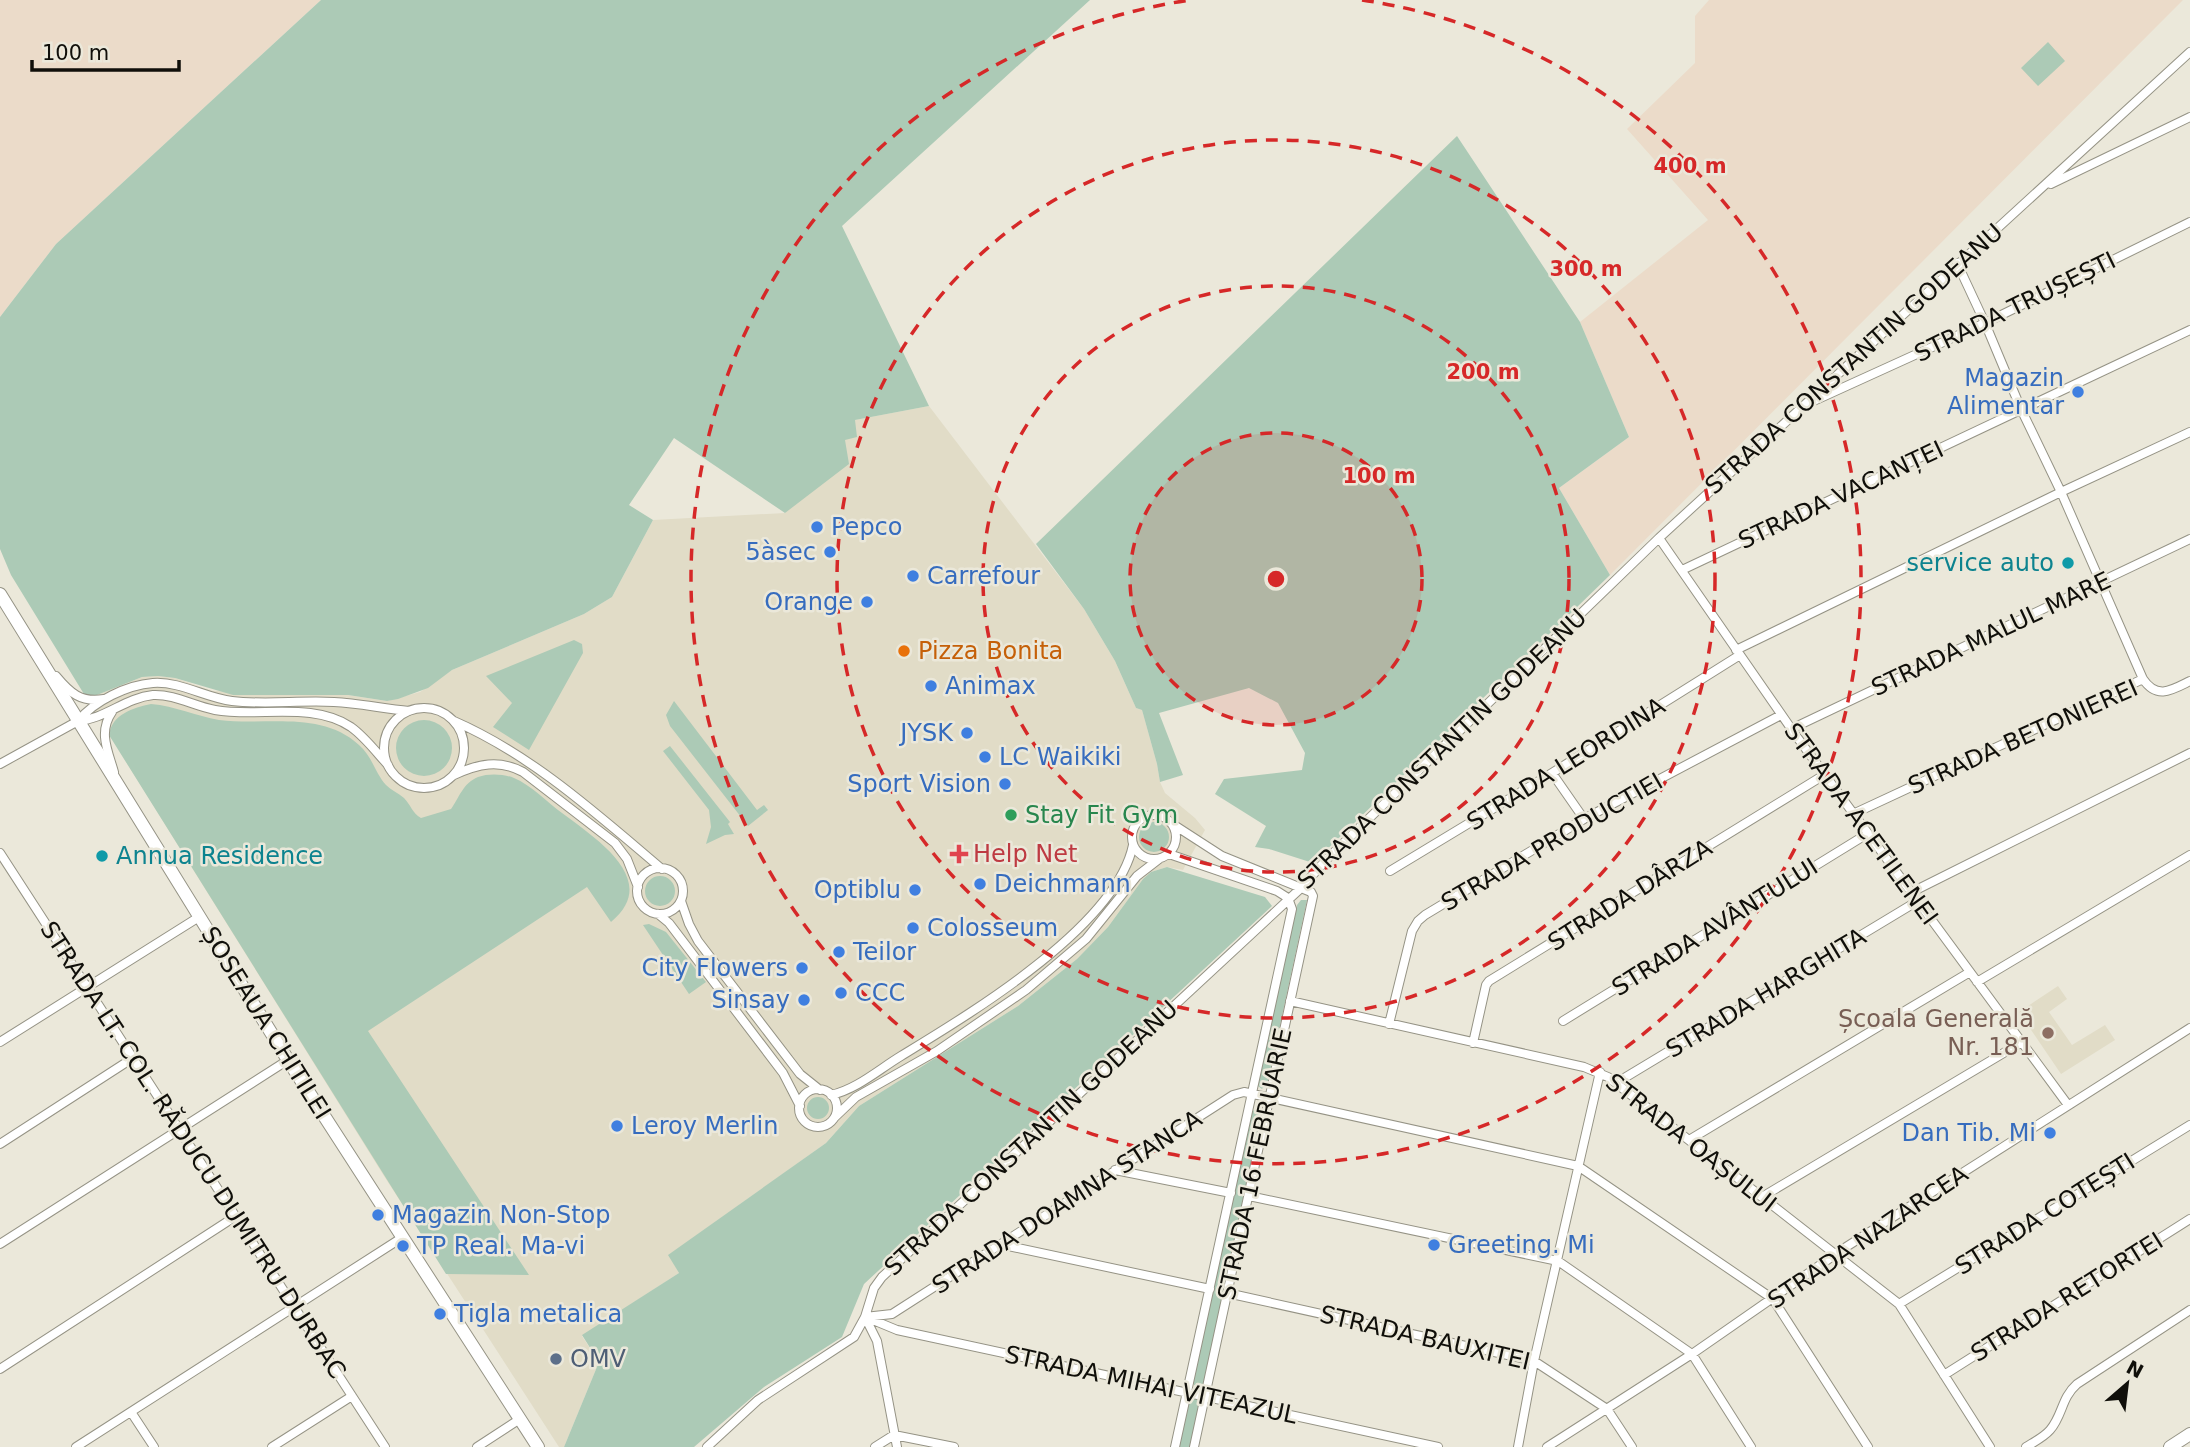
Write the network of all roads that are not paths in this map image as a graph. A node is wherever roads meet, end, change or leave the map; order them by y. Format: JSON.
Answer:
{"nodes":[{"id":1,"x":2190,"y":52,"type":"edge"},
{"id":2,"x":2190,"y":117,"type":"edge"},
{"id":3,"x":2041,"y":189,"type":"junction"},
{"id":4,"x":2190,"y":222,"type":"edge"},
{"id":5,"x":1957,"y":263,"type":"junction"},
{"id":6,"x":1985,"y":323,"type":"junction"},
{"id":7,"x":2190,"y":330,"type":"edge"},
{"id":8,"x":1801,"y":406,"type":"junction"},
{"id":9,"x":2021,"y":409,"type":"junction"},
{"id":10,"x":2190,"y":432,"type":"edge"},
{"id":11,"x":2061,"y":492,"type":"junction"},
{"id":12,"x":1659,"y":538,"type":"junction"},
{"id":13,"x":2190,"y":539,"type":"edge"},
{"id":14,"x":1682,"y":570,"type":"junction"},
{"id":15,"x":2101,"y":582,"type":"junction"},
{"id":16,"x":0,"y":594,"type":"edge"},
{"id":17,"x":34,"y":651,"type":"junction"},
{"id":18,"x":1738,"y":653,"type":"junction"},
{"id":19,"x":2143,"y":679,"type":"junction"},
{"id":20,"x":2190,"y":681,"type":"edge"},
{"id":21,"x":107,"y":699,"type":"junction"},
{"id":22,"x":114,"y":709,"type":"junction"},
{"id":23,"x":409,"y":711,"type":"junction"},
{"id":24,"x":1781,"y":715,"type":"junction"},
{"id":25,"x":78,"y":721,"type":"junction"},
{"id":26,"x":454,"y":721,"type":"junction"},
{"id":27,"x":1791,"y":729,"type":"junction"},
{"id":28,"x":2190,"y":753,"type":"edge"},
{"id":29,"x":0,"y":764,"type":"edge"},
{"id":30,"x":388,"y":765,"type":"junction"},
{"id":31,"x":1552,"y":774,"type":"junction"},
{"id":32,"x":454,"y":775,"type":"junction"},
{"id":33,"x":1824,"y":775,"type":"junction"},
{"id":34,"x":118,"y":785,"type":"junction"},
{"id":35,"x":1853,"y":814,"type":"junction"},
{"id":36,"x":1584,"y":819,"type":"junction"},
{"id":37,"x":1171,"y":823,"type":"junction"},
{"id":38,"x":1867,"y":834,"type":"junction"},
{"id":39,"x":1133,"y":845,"type":"junction"},
{"id":40,"x":0,"y":853,"type":"edge"},
{"id":41,"x":1169,"y":854,"type":"junction"},
{"id":42,"x":2190,"y":855,"type":"edge"},
{"id":43,"x":1159,"y":859,"type":"junction"},
{"id":44,"x":662,"y":869,"type":"junction"},
{"id":45,"x":1390,"y":871,"type":"dead end"},
{"id":46,"x":638,"y":887,"type":"junction"},
{"id":47,"x":1301,"y":888,"type":"junction"},
{"id":48,"x":1910,"y":893,"type":"junction"},
{"id":49,"x":1288,"y":898,"type":"junction"},
{"id":50,"x":681,"y":901,"type":"junction"},
{"id":51,"x":1916,"y":902,"type":"junction"},
{"id":52,"x":658,"y":914,"type":"junction"},
{"id":53,"x":199,"y":917,"type":"junction"},
{"id":54,"x":1970,"y":972,"type":"junction"},
{"id":55,"x":1977,"y":982,"type":"junction"},
{"id":56,"x":87,"y":987,"type":"junction"},
{"id":57,"x":1290,"y":1001,"type":"junction"},
{"id":58,"x":1563,"y":1021,"type":"dead end"},
{"id":59,"x":1389,"y":1024,"type":"junction"},
{"id":60,"x":2190,"y":1028,"type":"edge"},
{"id":61,"x":0,"y":1041,"type":"edge"},
{"id":62,"x":1473,"y":1042,"type":"junction"},
{"id":63,"x":2022,"y":1042,"type":"junction"},
{"id":64,"x":133,"y":1058,"type":"junction"},
{"id":65,"x":288,"y":1060,"type":"junction"},
{"id":66,"x":1600,"y":1072,"type":"junction"},
{"id":67,"x":1616,"y":1083,"type":"junction"},
{"id":68,"x":820,"y":1090,"type":"junction"},
{"id":69,"x":1251,"y":1093,"type":"junction"},
{"id":70,"x":831,"y":1094,"type":"junction"},
{"id":71,"x":1269,"y":1097,"type":"junction"},
{"id":72,"x":2068,"y":1105,"type":"junction"},
{"id":73,"x":800,"y":1106,"type":"junction"},
{"id":74,"x":835,"y":1117,"type":"junction"},
{"id":75,"x":2190,"y":1125,"type":"edge"},
{"id":76,"x":179,"y":1129,"type":"junction"},
{"id":77,"x":1689,"y":1140,"type":"junction"},
{"id":78,"x":0,"y":1144,"type":"edge"},
{"id":79,"x":1578,"y":1166,"type":"junction"},
{"id":80,"x":1115,"y":1170,"type":"junction"},
{"id":81,"x":1231,"y":1193,"type":"junction"},
{"id":82,"x":1249,"y":1196,"type":"junction"},
{"id":83,"x":1762,"y":1197,"type":"junction"},
{"id":84,"x":236,"y":1216,"type":"junction"},
{"id":85,"x":2190,"y":1219,"type":"edge"},
{"id":86,"x":403,"y":1237,"type":"junction"},
{"id":87,"x":0,"y":1244,"type":"edge"},
{"id":88,"x":999,"y":1244,"type":"junction"},
{"id":89,"x":1836,"y":1255,"type":"junction"},
{"id":90,"x":1558,"y":1261,"type":"junction"},
{"id":91,"x":1210,"y":1289,"type":"junction"},
{"id":92,"x":1227,"y":1293,"type":"junction"},
{"id":93,"x":1773,"y":1299,"type":"junction"},
{"id":94,"x":1899,"y":1304,"type":"junction"},
{"id":95,"x":295,"y":1306,"type":"junction"},
{"id":96,"x":2190,"y":1310,"type":"edge"},
{"id":97,"x":865,"y":1317,"type":"junction"},
{"id":98,"x":1692,"y":1354,"type":"junction"},
{"id":99,"x":1534,"y":1361,"type":"junction"},
{"id":100,"x":0,"y":1369,"type":"edge"},
{"id":101,"x":1944,"y":1374,"type":"junction"},
{"id":102,"x":1187,"y":1393,"type":"junction"},
{"id":103,"x":352,"y":1396,"type":"junction"},
{"id":104,"x":1204,"y":1396,"type":"junction"},
{"id":105,"x":1607,"y":1409,"type":"junction"},
{"id":106,"x":131,"y":1412,"type":"junction"},
{"id":107,"x":520,"y":1419,"type":"junction"},
{"id":108,"x":2190,"y":1434,"type":"edge"},
{"id":109,"x":894,"y":1435,"type":"junction"},
{"id":110,"x":76,"y":1447,"type":"edge"},
{"id":111,"x":154,"y":1447,"type":"edge"},
{"id":112,"x":272,"y":1447,"type":"edge"},
{"id":113,"x":385,"y":1447,"type":"edge"},
{"id":114,"x":477,"y":1447,"type":"edge"},
{"id":115,"x":538,"y":1447,"type":"edge"},
{"id":116,"x":707,"y":1447,"type":"edge"},
{"id":117,"x":875,"y":1447,"type":"edge"},
{"id":118,"x":897,"y":1447,"type":"edge"},
{"id":119,"x":954,"y":1447,"type":"edge"},
{"id":120,"x":1175,"y":1447,"type":"edge"},
{"id":121,"x":1194,"y":1447,"type":"edge"},
{"id":122,"x":1438,"y":1447,"type":"edge"},
{"id":123,"x":1518,"y":1447,"type":"edge"},
{"id":124,"x":1547,"y":1447,"type":"edge"},
{"id":125,"x":1632,"y":1447,"type":"edge"},
{"id":126,"x":1751,"y":1447,"type":"edge"},
{"id":127,"x":1868,"y":1447,"type":"edge"},
{"id":128,"x":1990,"y":1447,"type":"edge"},
{"id":129,"x":2026,"y":1447,"type":"edge"},
{"id":130,"x":2170,"y":1447,"type":"edge"}],
"edges":[{"from":1,"to":3,"type":"street","name":"STRADA CONSTANTIN GODEANU"},
{"from":2,"to":3,"type":"street"},
{"from":3,"to":5,"type":"street","name":"STRADA CONSTANTIN GODEANU"},
{"from":4,"to":6,"type":"street","name":"STRADA TRUȘEȘTI"},
{"from":5,"to":6,"type":"street"},
{"from":5,"to":8,"type":"street","name":"STRADA CONSTANTIN GODEANU"},
{"from":6,"to":8,"type":"street","name":"STRADA TRUȘEȘTI"},
{"from":6,"to":9,"type":"street"},
{"from":7,"to":9,"type":"street","name":"STRADA VACANȚEI"},
{"from":8,"to":12,"type":"street","name":"STRADA CONSTANTIN GODEANU"},
{"from":9,"to":11,"type":"street"},
{"from":9,"to":14,"type":"street","name":"STRADA VACANȚEI"},
{"from":10,"to":11,"type":"street","name":"STRADA LEORDINA"},
{"from":11,"to":15,"type":"street"},
{"from":11,"to":18,"type":"street","name":"STRADA LEORDINA"},
{"from":12,"to":14,"type":"street","name":"STRADA ACETILENEI"},
{"from":12,"to":47,"type":"street","name":"STRADA CONSTANTIN GODEANU"},
{"from":13,"to":15,"type":"street","name":"STRADA MALUL MARE"},
{"from":14,"to":18,"type":"street","name":"STRADA ACETILENEI"},
{"from":15,"to":19,"type":"street"},
{"from":15,"to":27,"type":"street","name":"STRADA MALUL MARE"},
{"from":16,"to":17,"type":"main road","name":"ȘOSEAUA CHITILEI"},
{"from":17,"to":21,"type":"street"},
{"from":17,"to":25,"type":"main road","name":"ȘOSEAUA CHITILEI"},
{"from":18,"to":24,"type":"street","name":"STRADA ACETILENEI"},
{"from":18,"to":31,"type":"street","name":"STRADA LEORDINA"},
{"from":19,"to":20,"type":"street","name":"STRADA BETONIEREI"},
{"from":19,"to":35,"type":"street","name":"STRADA BETONIEREI"},
{"from":21,"to":23,"type":"street"},
{"from":21,"to":25,"type":"street"},
{"from":22,"to":25,"type":"street"},
{"from":22,"to":30,"type":"street"},
{"from":22,"to":34,"type":"street"},
{"from":23,"to":26,"type":"street"},
{"from":23,"to":30,"type":"street"},
{"from":24,"to":27,"type":"street","name":"STRADA ACETILENEI"},
{"from":24,"to":36,"type":"street","name":"STRADA PRODUCTIEI"},
{"from":25,"to":29,"type":"street"},
{"from":25,"to":34,"type":"main road","name":"ȘOSEAUA CHITILEI"},
{"from":26,"to":32,"type":"street"},
{"from":26,"to":44,"type":"street"},
{"from":27,"to":33,"type":"street","name":"STRADA ACETILENEI"},
{"from":28,"to":48,"type":"street"},
{"from":30,"to":32,"type":"street"},
{"from":31,"to":36,"type":"street"},
{"from":31,"to":45,"type":"street","name":"STRADA LEORDINA"},
{"from":32,"to":46,"type":"street"},
{"from":33,"to":35,"type":"street","name":"STRADA ACETILENEI"},
{"from":33,"to":62,"type":"street","name":"STRADA DÂRZA"},
{"from":34,"to":53,"type":"main road","name":"ȘOSEAUA CHITILEI"},
{"from":35,"to":38,"type":"street","name":"STRADA ACETILENEI"},
{"from":36,"to":59,"type":"street","name":"STRADA PRODUCTIEI"},
{"from":37,"to":39,"type":"street"},
{"from":37,"to":41,"type":"street"},
{"from":37,"to":47,"type":"street"},
{"from":38,"to":48,"type":"street","name":"STRADA ACETILENEI"},
{"from":38,"to":58,"type":"street","name":"STRADA AVÂNTULUI"},
{"from":39,"to":43,"type":"street"},
{"from":39,"to":70,"type":"street"},
{"from":40,"to":56,"type":"street","name":"STRADA LT. COL. RĂDUCU DUMITRU DURBAC"},
{"from":41,"to":43,"type":"street"},
{"from":41,"to":49,"type":"street"},
{"from":42,"to":55,"type":"street"},
{"from":43,"to":74,"type":"street"},
{"from":44,"to":46,"type":"street"},
{"from":44,"to":50,"type":"street"},
{"from":46,"to":52,"type":"street"},
{"from":47,"to":49,"type":"street","name":"STRADA CONSTANTIN GODEANU"},
{"from":47,"to":57,"type":"street","name":"STRADA 16 FEBRUARIE"},
{"from":48,"to":51,"type":"street","name":"STRADA ACETILENEI"},
{"from":49,"to":69,"type":"street","name":"STRADA 16 FEBRUARIE"},
{"from":49,"to":97,"type":"street","name":"STRADA CONSTANTIN GODEANU"},
{"from":50,"to":52,"type":"street"},
{"from":50,"to":68,"type":"street"},
{"from":51,"to":54,"type":"street","name":"STRADA ACETILENEI"},
{"from":51,"to":67,"type":"street","name":"STRADA HARGHITA"},
{"from":52,"to":73,"type":"street"},
{"from":53,"to":56,"type":"street"},
{"from":53,"to":65,"type":"main road","name":"ȘOSEAUA CHITILEI"},
{"from":54,"to":55,"type":"street","name":"STRADA ACETILENEI"},
{"from":54,"to":77,"type":"street"},
{"from":55,"to":63,"type":"street","name":"STRADA ACETILENEI"},
{"from":56,"to":61,"type":"street"},
{"from":56,"to":64,"type":"street","name":"STRADA LT. COL. RĂDUCU DUMITRU DURBAC"},
{"from":57,"to":59,"type":"street","name":"STRADA OAȘULUI"},
{"from":57,"to":71,"type":"street","name":"STRADA 16 FEBRUARIE"},
{"from":59,"to":62,"type":"street","name":"STRADA OAȘULUI"},
{"from":60,"to":72,"type":"street","name":"STRADA NAZARCEA"},
{"from":62,"to":66,"type":"street","name":"STRADA OAȘULUI"},
{"from":63,"to":72,"type":"street","name":"STRADA ACETILENEI"},
{"from":63,"to":83,"type":"street"},
{"from":64,"to":76,"type":"street","name":"STRADA LT. COL. RĂDUCU DUMITRU DURBAC"},
{"from":64,"to":78,"type":"street"},
{"from":65,"to":76,"type":"street"},
{"from":65,"to":86,"type":"main road","name":"ȘOSEAUA CHITILEI"},
{"from":66,"to":67,"type":"street","name":"STRADA OAȘULUI"},
{"from":66,"to":79,"type":"street"},
{"from":67,"to":77,"type":"street","name":"STRADA OAȘULUI"},
{"from":68,"to":70,"type":"street"},
{"from":68,"to":73,"type":"street"},
{"from":69,"to":71,"type":"street"},
{"from":69,"to":80,"type":"street","name":"STRADA DOAMNA STANCA"},
{"from":69,"to":81,"type":"street","name":"STRADA 16 FEBRUARIE"},
{"from":70,"to":74,"type":"street"},
{"from":71,"to":79,"type":"street"},
{"from":71,"to":82,"type":"street","name":"STRADA 16 FEBRUARIE"},
{"from":72,"to":89,"type":"street","name":"STRADA NAZARCEA"},
{"from":73,"to":74,"type":"street"},
{"from":75,"to":94,"type":"street","name":"STRADA COTEȘTI"},
{"from":76,"to":84,"type":"street","name":"STRADA LT. COL. RĂDUCU DUMITRU DURBAC"},
{"from":76,"to":87,"type":"street"},
{"from":77,"to":83,"type":"street","name":"STRADA OAȘULUI"},
{"from":79,"to":90,"type":"street"},
{"from":79,"to":93,"type":"street"},
{"from":80,"to":81,"type":"street"},
{"from":80,"to":88,"type":"street","name":"STRADA DOAMNA STANCA"},
{"from":81,"to":91,"type":"street","name":"STRADA 16 FEBRUARIE"},
{"from":82,"to":90,"type":"street"},
{"from":82,"to":92,"type":"street","name":"STRADA 16 FEBRUARIE"},
{"from":83,"to":89,"type":"street","name":"STRADA OAȘULUI"},
{"from":84,"to":95,"type":"street","name":"STRADA LT. COL. RĂDUCU DUMITRU DURBAC"},
{"from":84,"to":100,"type":"street"},
{"from":85,"to":101,"type":"street","name":"STRADA RETORTEI"},
{"from":86,"to":95,"type":"street"},
{"from":86,"to":107,"type":"main road","name":"ȘOSEAUA CHITILEI"},
{"from":88,"to":91,"type":"street"},
{"from":88,"to":97,"type":"street","name":"STRADA DOAMNA STANCA"},
{"from":89,"to":93,"type":"street","name":"STRADA NAZARCEA"},
{"from":89,"to":94,"type":"street","name":"STRADA OAȘULUI"},
{"from":90,"to":98,"type":"street"},
{"from":90,"to":99,"type":"street"},
{"from":91,"to":102,"type":"street","name":"STRADA 16 FEBRUARIE"},
{"from":92,"to":99,"type":"street","name":"STRADA BAUXITEI"},
{"from":92,"to":104,"type":"street","name":"STRADA 16 FEBRUARIE"},
{"from":93,"to":98,"type":"street","name":"STRADA NAZARCEA"},
{"from":93,"to":127,"type":"street"},
{"from":94,"to":101,"type":"street","name":"STRADA OAȘULUI"},
{"from":95,"to":103,"type":"street","name":"STRADA LT. COL. RĂDUCU DUMITRU DURBAC"},
{"from":95,"to":106,"type":"street"},
{"from":96,"to":129,"type":"street"},
{"from":97,"to":102,"type":"street","name":"STRADA MIHAI VITEAZUL"},
{"from":97,"to":109,"type":"street"},
{"from":97,"to":116,"type":"street","name":"STRADA CONSTANTIN GODEANU"},
{"from":98,"to":105,"type":"street","name":"STRADA NAZARCEA"},
{"from":98,"to":126,"type":"street"},
{"from":99,"to":105,"type":"street","name":"STRADA BAUXITEI"},
{"from":99,"to":123,"type":"street"},
{"from":101,"to":128,"type":"street","name":"STRADA OAȘULUI"},
{"from":102,"to":104,"type":"street","name":"STRADA MIHAI VITEAZUL"},
{"from":102,"to":120,"type":"street","name":"STRADA 16 FEBRUARIE"},
{"from":103,"to":112,"type":"street"},
{"from":103,"to":113,"type":"street","name":"STRADA LT. COL. RĂDUCU DUMITRU DURBAC"},
{"from":104,"to":121,"type":"street","name":"STRADA 16 FEBRUARIE"},
{"from":104,"to":122,"type":"street","name":"STRADA MIHAI VITEAZUL"},
{"from":105,"to":124,"type":"street","name":"STRADA NAZARCEA"},
{"from":105,"to":125,"type":"street","name":"STRADA BAUXITEI"},
{"from":106,"to":110,"type":"street"},
{"from":106,"to":111,"type":"street"},
{"from":107,"to":114,"type":"street"},
{"from":107,"to":115,"type":"main road","name":"ȘOSEAUA CHITILEI"},
{"from":108,"to":130,"type":"main road"},
{"from":109,"to":117,"type":"street"},
{"from":109,"to":118,"type":"street"},
{"from":109,"to":119,"type":"street"}]}
